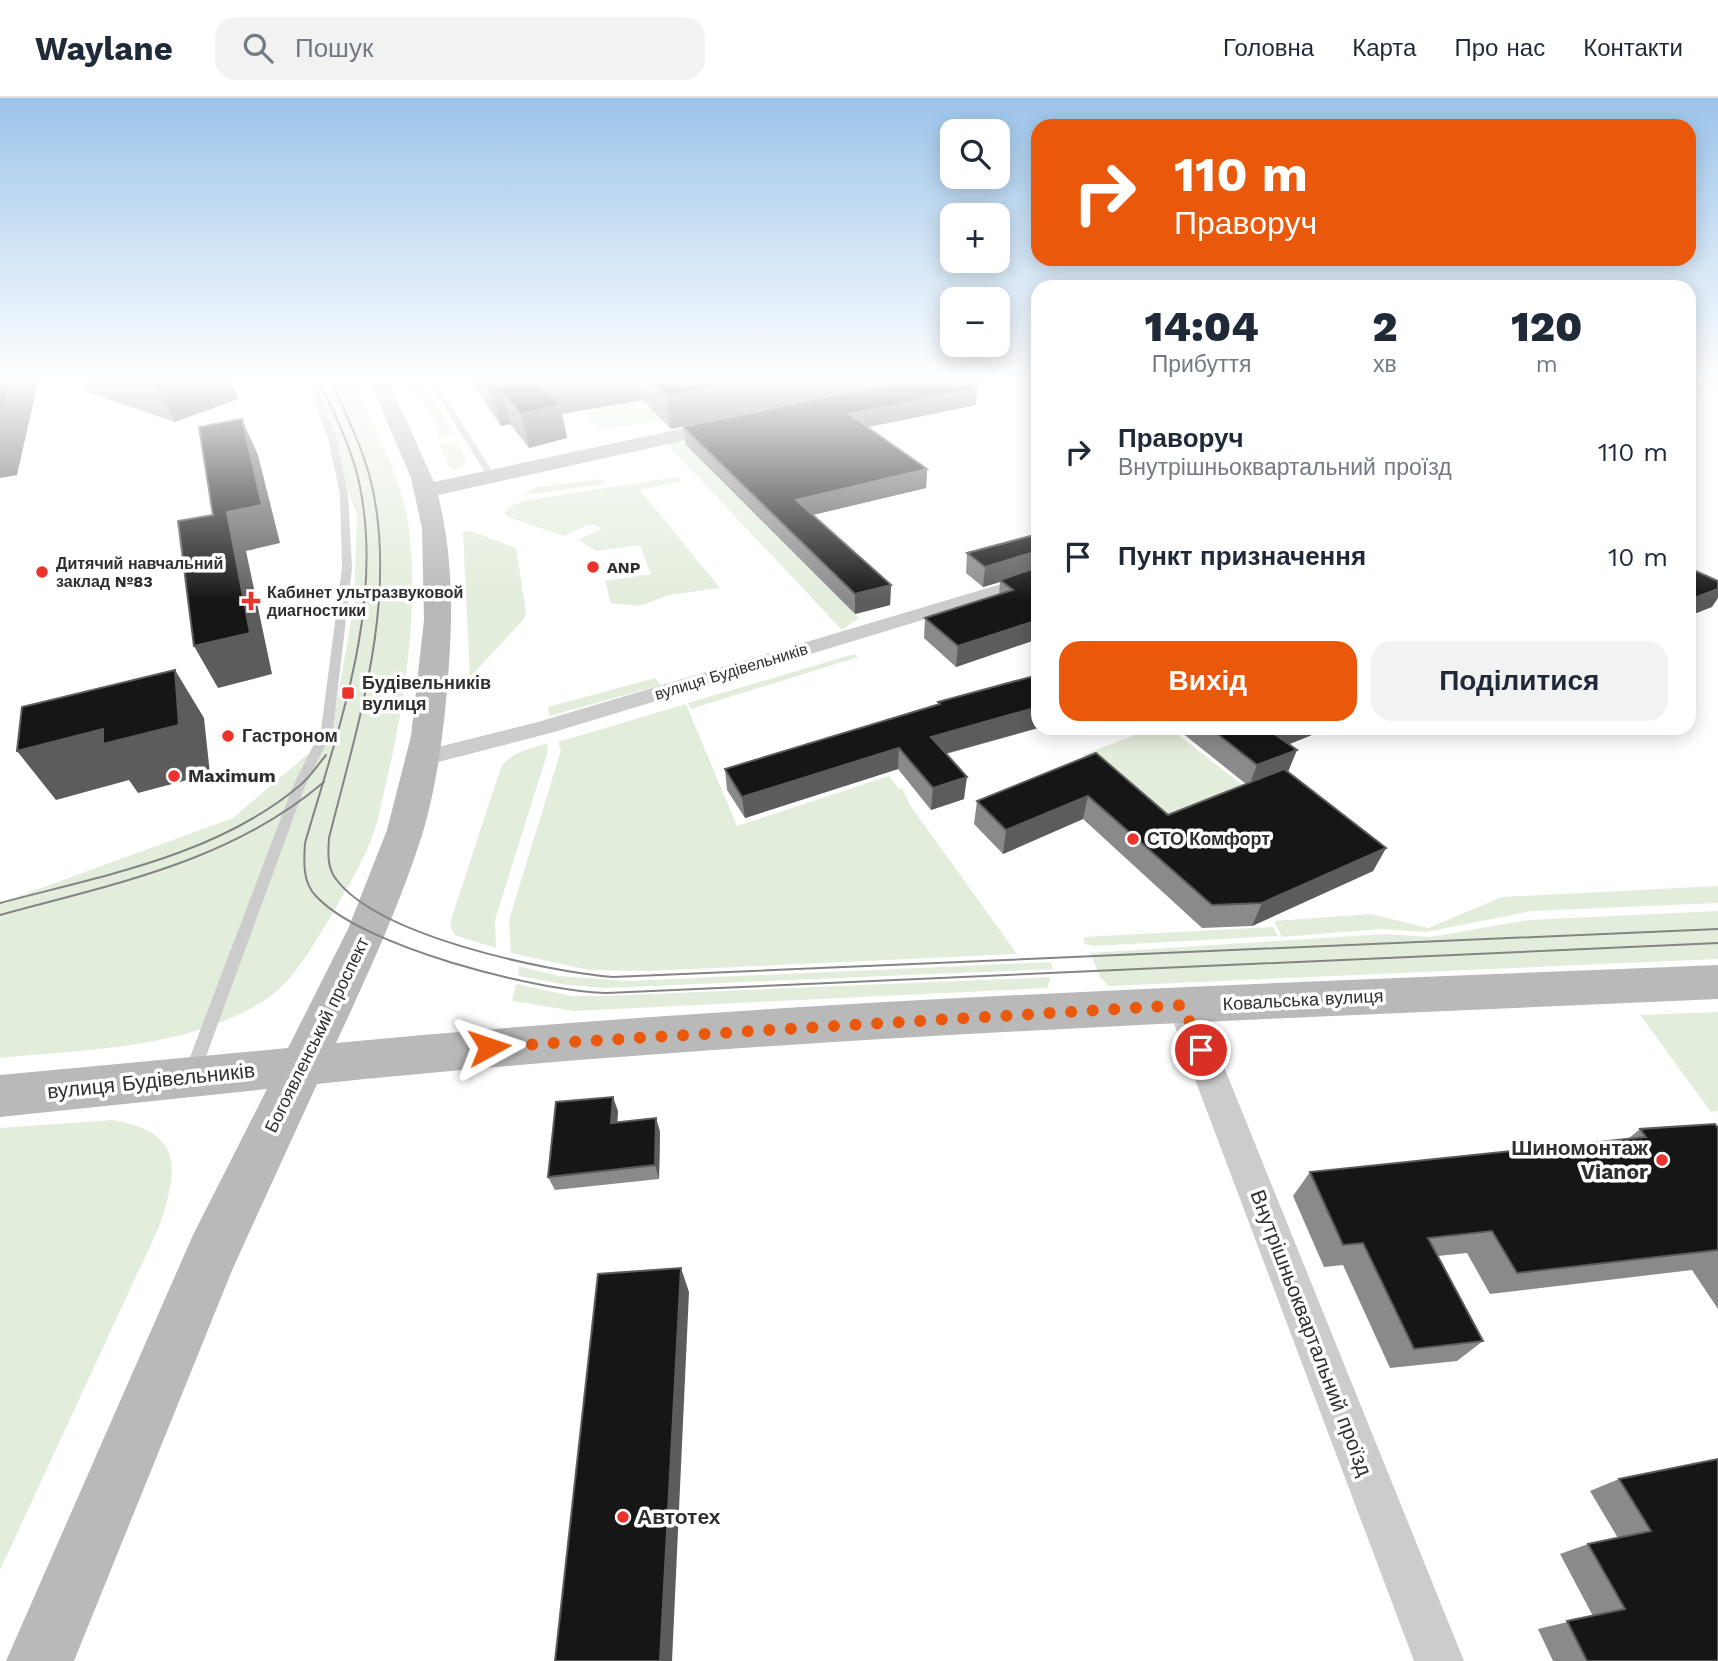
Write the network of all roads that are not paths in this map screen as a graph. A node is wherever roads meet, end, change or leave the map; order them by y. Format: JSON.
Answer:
{"nodes":[{"id":1,"x":336,"y":455,"type":"edge"},
{"id":2,"x":411,"y":455,"type":"edge"},
{"id":3,"x":478,"y":455,"type":"edge"},
{"id":4,"x":601,"y":455,"type":"edge"},
{"id":5,"x":596,"y":456,"type":"junction"},
{"id":6,"x":492,"y":477,"type":"junction"},
{"id":7,"x":425,"y":491,"type":"junction"},
{"id":8,"x":483,"y":502,"type":"dead end"},
{"id":9,"x":1031,"y":581,"type":"edge"},
{"id":10,"x":423,"y":758,"type":"junction"},
{"id":11,"x":1718,"y":982,"type":"edge"},
{"id":12,"x":1183,"y":1005,"type":"junction"},
{"id":13,"x":303,"y":1066,"type":"junction"},
{"id":14,"x":190,"y":1079,"type":"junction"},
{"id":15,"x":0,"y":1096,"type":"edge"},
{"id":16,"x":40,"y":1661,"type":"edge"},
{"id":17,"x":1439,"y":1661,"type":"edge"}],
"edges":[{"from":1,"to":14,"type":"lane"},
{"from":2,"to":7,"type":"main road","name":"Богоявленський проспект"},
{"from":3,"to":6,"type":"lane"},
{"from":4,"to":5,"type":"main road"},
{"from":5,"to":6,"type":"main road"},
{"from":5,"to":8,"type":"main road"},
{"from":6,"to":7,"type":"main road"},
{"from":7,"to":10,"type":"main road","name":"Богоявленський проспект"},
{"from":9,"to":10,"type":"street","name":"вулиця Будівельників"},
{"from":10,"to":13,"type":"main road","name":"Богоявленський проспект"},
{"from":11,"to":12,"type":"main road","name":"Ковальська вулиця"},
{"from":12,"to":13,"type":"main road","name":"Ковальська вулиця"},
{"from":12,"to":17,"type":"street","name":"Внутрішньоквартальний проїзд"},
{"from":13,"to":14,"type":"main road","name":"вулиця Будівельників"},
{"from":13,"to":16,"type":"main road","name":"Богоявленський проспект"},
{"from":14,"to":15,"type":"main road","name":"вулиця Будівельників"}]}
